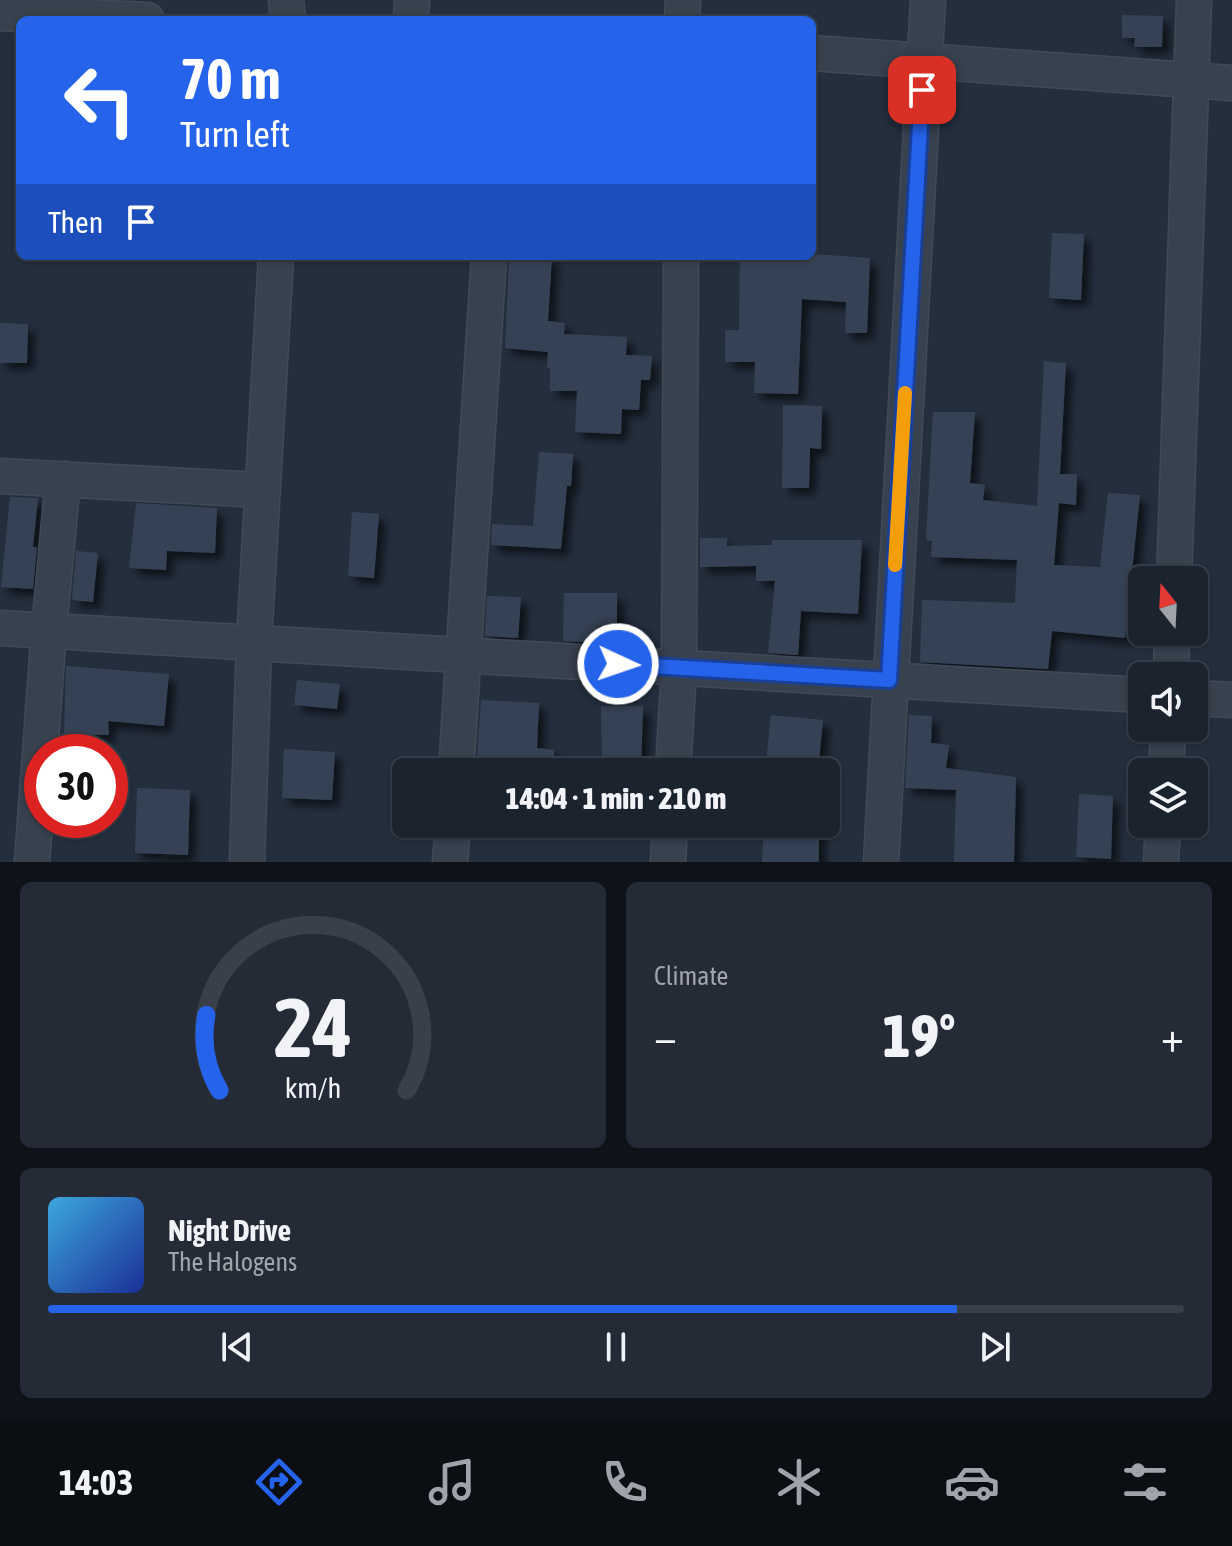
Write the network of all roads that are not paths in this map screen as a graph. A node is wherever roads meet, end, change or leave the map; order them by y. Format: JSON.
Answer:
{"nodes":[{"id":1,"x":928,"y":0,"type":"edge"},
{"id":2,"x":1194,"y":0,"type":"edge"},
{"id":3,"x":104,"y":9,"type":"edge"},
{"id":4,"x":0,"y":13,"type":"edge"},
{"id":5,"x":131,"y":16,"type":"edge"},
{"id":6,"x":816,"y":53,"type":"edge"},
{"id":7,"x":924,"y":59,"type":"junction"},
{"id":8,"x":1190,"y":80,"type":"junction"},
{"id":9,"x":1232,"y":83,"type":"edge"},
{"id":10,"x":276,"y":260,"type":"edge"},
{"id":11,"x":489,"y":260,"type":"edge"},
{"id":12,"x":681,"y":260,"type":"edge"},
{"id":13,"x":0,"y":476,"type":"edge"},
{"id":14,"x":63,"y":479,"type":"junction"},
{"id":15,"x":262,"y":490,"type":"junction"},
{"id":16,"x":1174,"y":566,"type":"edge"},
{"id":17,"x":0,"y":628,"type":"edge"},
{"id":18,"x":49,"y":630,"type":"junction"},
{"id":19,"x":254,"y":642,"type":"junction"},
{"id":20,"x":464,"y":655,"type":"junction"},
{"id":21,"x":679,"y":668,"type":"junction"},
{"id":22,"x":889,"y":680,"type":"junction"},
{"id":23,"x":1128,"y":694,"type":"edge"},
{"id":24,"x":1208,"y":699,"type":"edge"},
{"id":25,"x":1232,"y":700,"type":"edge"},
{"id":26,"x":457,"y":758,"type":"edge"},
{"id":27,"x":674,"y":758,"type":"edge"},
{"id":28,"x":452,"y":838,"type":"edge"},
{"id":29,"x":669,"y":838,"type":"edge"},
{"id":30,"x":1162,"y":838,"type":"edge"},
{"id":31,"x":32,"y":862,"type":"edge"},
{"id":32,"x":247,"y":862,"type":"edge"},
{"id":33,"x":450,"y":862,"type":"edge"},
{"id":34,"x":668,"y":862,"type":"edge"},
{"id":35,"x":881,"y":862,"type":"edge"},
{"id":36,"x":1161,"y":862,"type":"edge"}],
"edges":[{"from":1,"to":7,"type":"street"},
{"from":2,"to":8,"type":"street"},
{"from":3,"to":4,"type":"street"},
{"from":3,"to":5,"type":"street"},
{"from":6,"to":7,"type":"street"},
{"from":7,"to":8,"type":"street"},
{"from":7,"to":22,"type":"street"},
{"from":8,"to":9,"type":"street"},
{"from":8,"to":16,"type":"street"},
{"from":10,"to":15,"type":"street"},
{"from":11,"to":20,"type":"street"},
{"from":12,"to":21,"type":"street"},
{"from":13,"to":14,"type":"street"},
{"from":14,"to":15,"type":"street"},
{"from":14,"to":18,"type":"street"},
{"from":15,"to":19,"type":"street"},
{"from":17,"to":18,"type":"street"},
{"from":18,"to":19,"type":"street"},
{"from":18,"to":31,"type":"street"},
{"from":19,"to":20,"type":"street"},
{"from":19,"to":32,"type":"street"},
{"from":20,"to":21,"type":"street"},
{"from":20,"to":26,"type":"street"},
{"from":21,"to":22,"type":"street"},
{"from":21,"to":27,"type":"street"},
{"from":22,"to":23,"type":"street"},
{"from":22,"to":35,"type":"street"},
{"from":24,"to":25,"type":"street"},
{"from":28,"to":33,"type":"street"},
{"from":29,"to":34,"type":"street"},
{"from":30,"to":36,"type":"street"}]}
